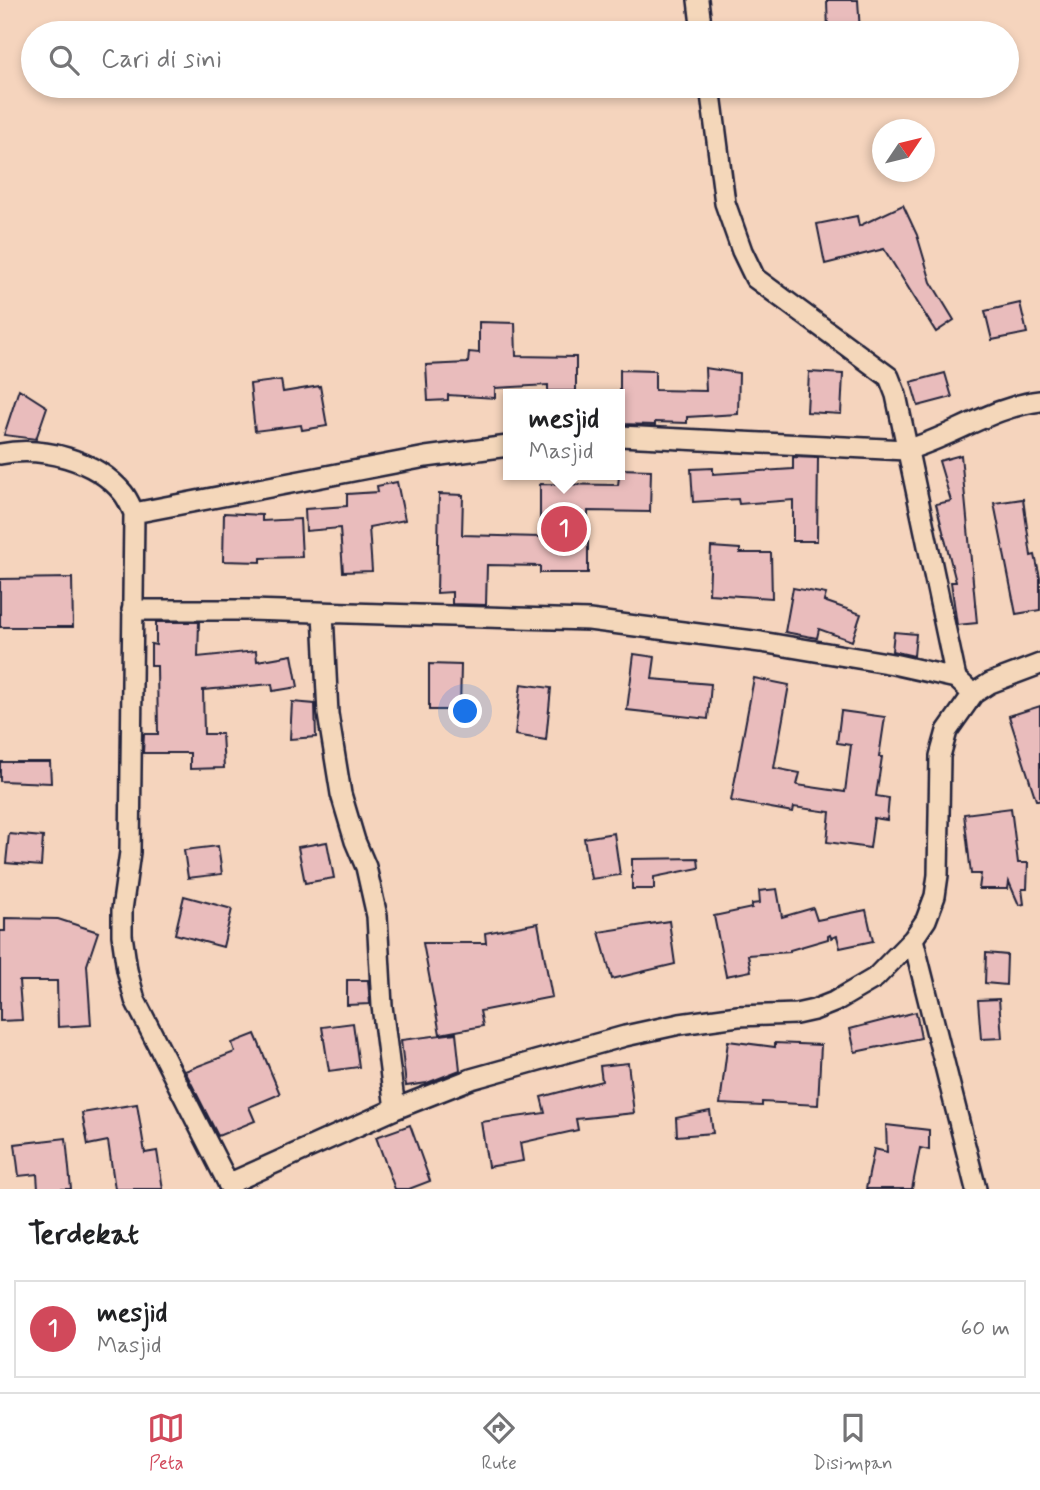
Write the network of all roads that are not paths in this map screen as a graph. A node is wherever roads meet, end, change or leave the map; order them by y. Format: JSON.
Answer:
{"nodes":[{"id":1,"x":698,"y":0,"type":"edge"},
{"id":2,"x":701,"y":21,"type":"edge"},
{"id":3,"x":711,"y":98,"type":"edge"},
{"id":4,"x":1040,"y":401,"type":"edge"},
{"id":5,"x":625,"y":436,"type":"edge"},
{"id":6,"x":503,"y":447,"type":"edge"},
{"id":7,"x":906,"y":450,"type":"junction"},
{"id":8,"x":0,"y":454,"type":"edge"},
{"id":9,"x":134,"y":513,"type":"junction"},
{"id":10,"x":132,"y":610,"type":"junction"},
{"id":11,"x":323,"y":613,"type":"junction"},
{"id":12,"x":1040,"y":664,"type":"edge"},
{"id":13,"x":956,"y":678,"type":"junction"},
{"id":14,"x":972,"y":694,"type":"junction"},
{"id":15,"x":913,"y":939,"type":"junction"},
{"id":16,"x":395,"y":1109,"type":"junction"},
{"id":17,"x":230,"y":1187,"type":"edge"},
{"id":18,"x":976,"y":1189,"type":"edge"}],
"edges":[{"from":1,"to":2,"type":"street"},
{"from":3,"to":7,"type":"street"},
{"from":4,"to":7,"type":"street"},
{"from":5,"to":7,"type":"street"},
{"from":6,"to":9,"type":"street"},
{"from":7,"to":13,"type":"street"},
{"from":8,"to":9,"type":"street"},
{"from":9,"to":10,"type":"street"},
{"from":10,"to":11,"type":"street"},
{"from":10,"to":17,"type":"street"},
{"from":11,"to":13,"type":"street"},
{"from":11,"to":16,"type":"street"},
{"from":12,"to":14,"type":"street"},
{"from":13,"to":14,"type":"street"},
{"from":14,"to":15,"type":"street"},
{"from":15,"to":16,"type":"street"},
{"from":15,"to":18,"type":"street"},
{"from":16,"to":17,"type":"street"}]}
